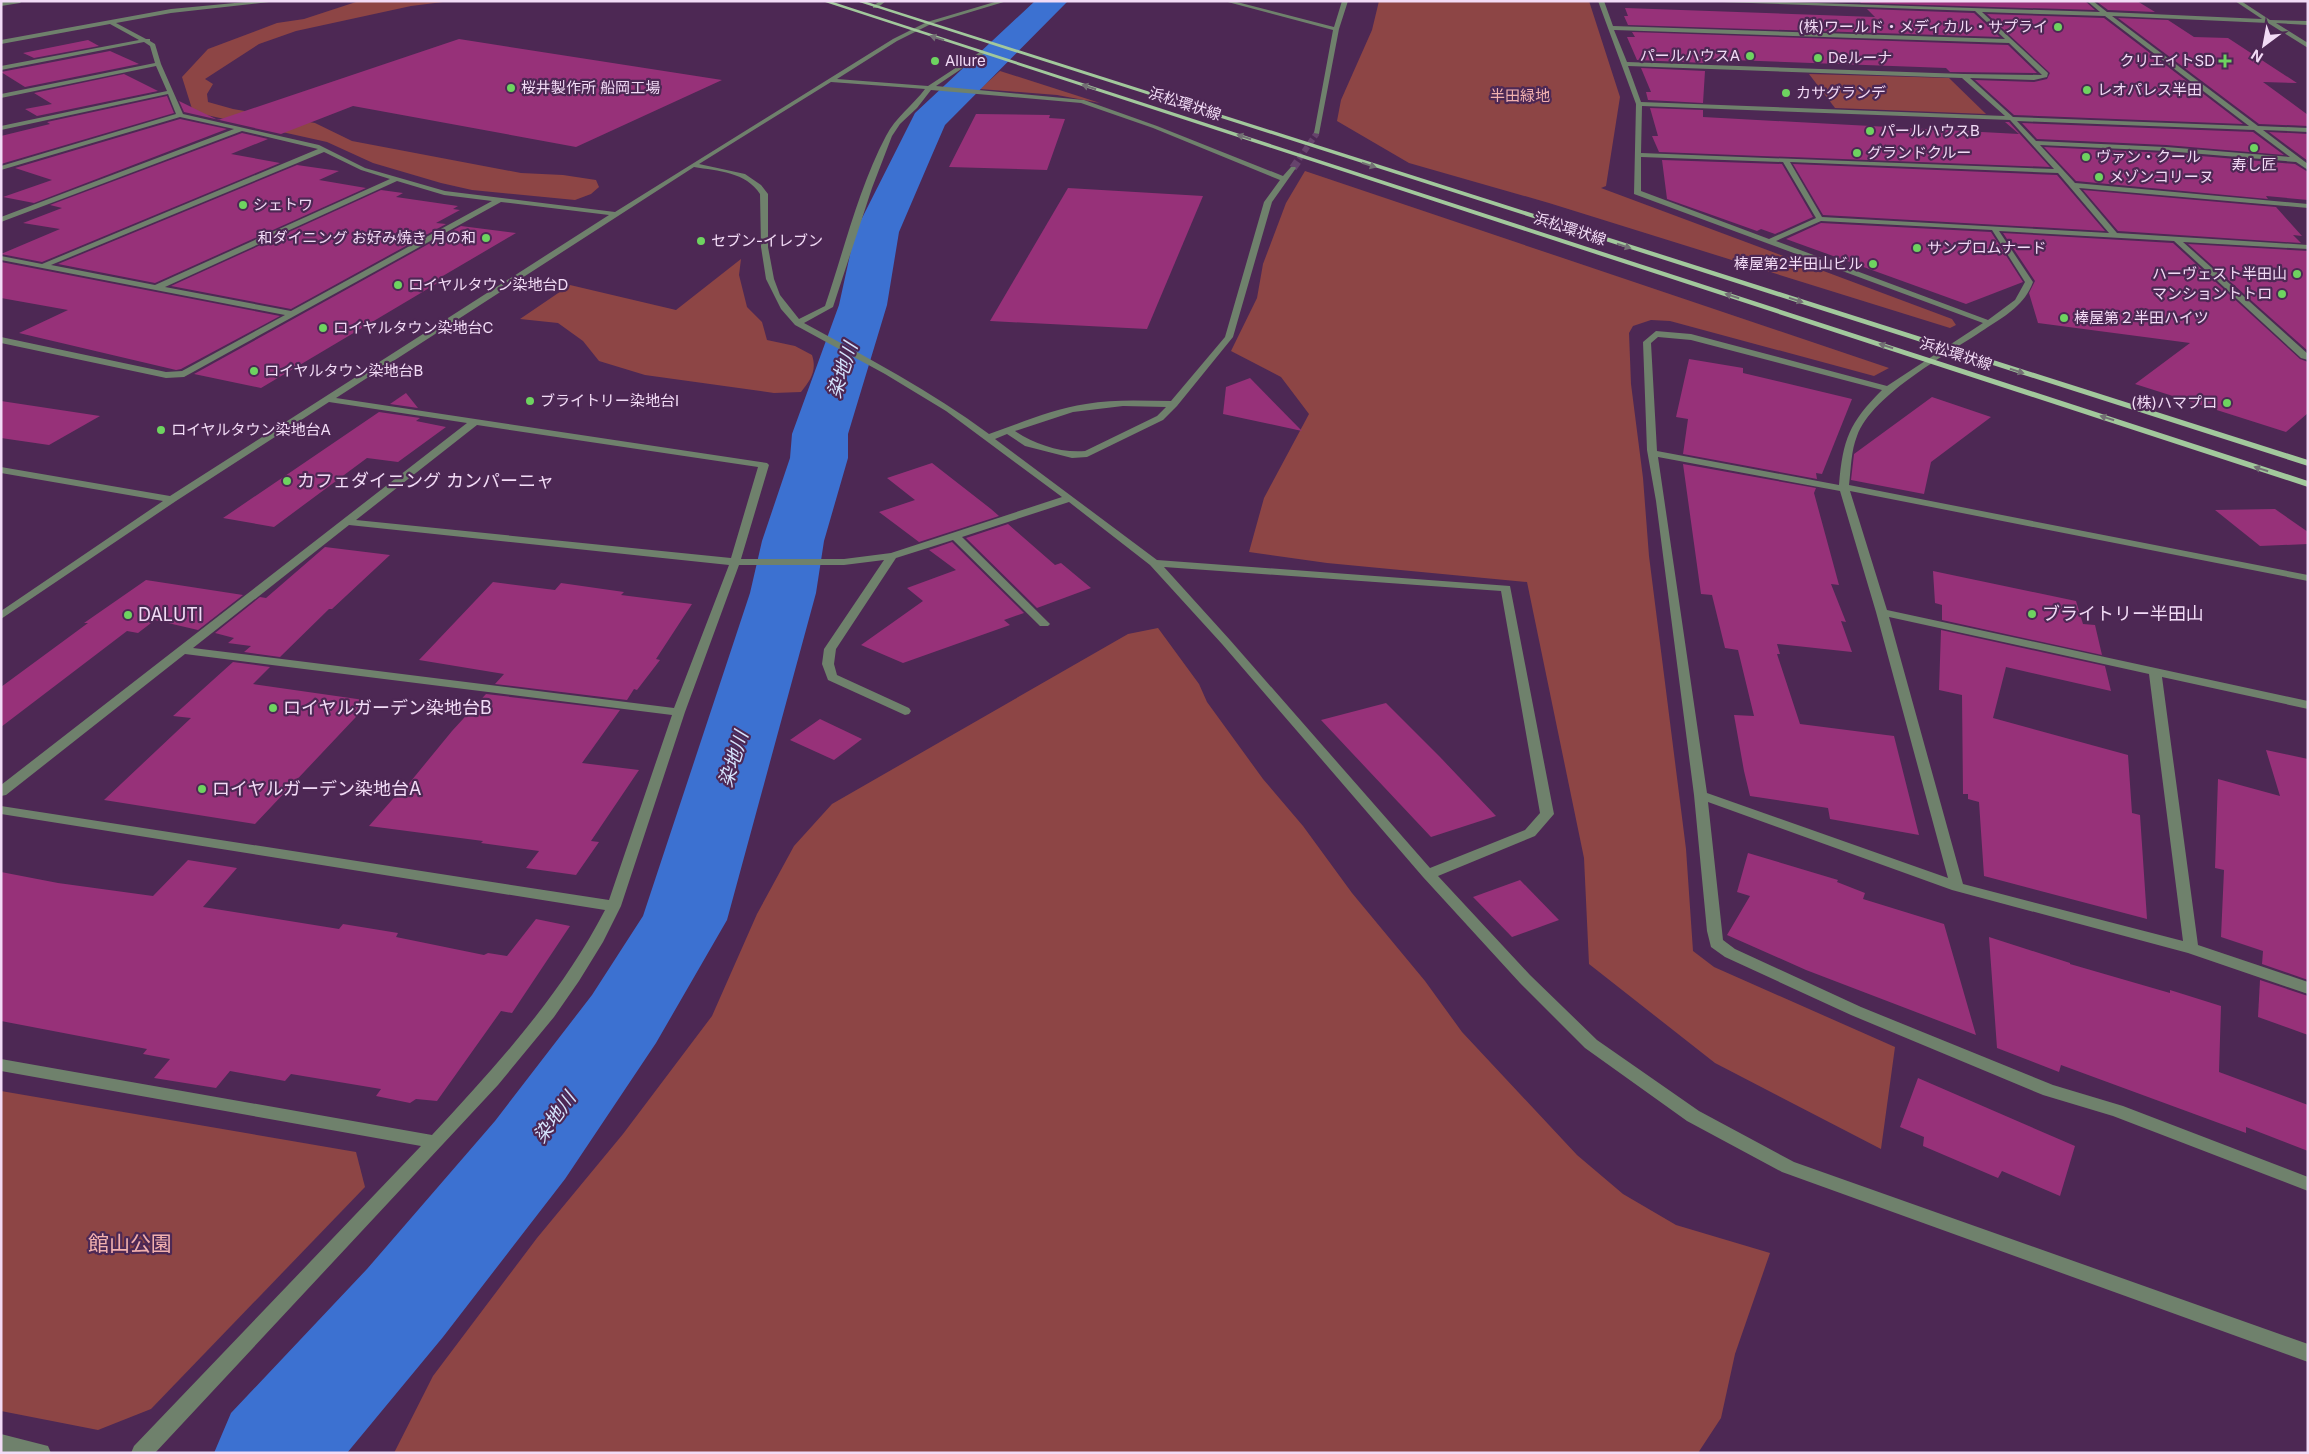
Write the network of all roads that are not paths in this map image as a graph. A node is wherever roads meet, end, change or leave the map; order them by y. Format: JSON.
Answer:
{"nodes":[{"id":1,"x":20,"y":1,"type":"edge"},
{"id":2,"x":276,"y":1,"type":"edge"},
{"id":3,"x":824,"y":1,"type":"edge"},
{"id":4,"x":858,"y":1,"type":"edge"},
{"id":5,"x":884,"y":1,"type":"edge"},
{"id":6,"x":1004,"y":1,"type":"edge"},
{"id":7,"x":1226,"y":1,"type":"edge"},
{"id":8,"x":1345,"y":1,"type":"edge"},
{"id":9,"x":1601,"y":1,"type":"edge"},
{"id":10,"x":1696,"y":1,"type":"edge"},
{"id":11,"x":2089,"y":1,"type":"edge"},
{"id":12,"x":2237,"y":1,"type":"edge"},
{"id":13,"x":1750,"y":2,"type":"edge"},
{"id":14,"x":1,"y":4,"type":"edge"},
{"id":15,"x":875,"y":7,"type":"junction"},
{"id":16,"x":1977,"y":10,"type":"junction"},
{"id":17,"x":2106,"y":14,"type":"junction"},
{"id":18,"x":2269,"y":21,"type":"junction"},
{"id":19,"x":112,"y":23,"type":"junction"},
{"id":20,"x":929,"y":23,"type":"junction"},
{"id":21,"x":2308,"y":23,"type":"edge"},
{"id":22,"x":1610,"y":28,"type":"junction"},
{"id":23,"x":1336,"y":29,"type":"junction"},
{"id":24,"x":915,"y":30,"type":"junction"},
{"id":25,"x":148,"y":40,"type":"junction"},
{"id":26,"x":2011,"y":41,"type":"junction"},
{"id":27,"x":1,"y":42,"type":"edge"},
{"id":28,"x":2308,"y":46,"type":"edge"},
{"id":29,"x":983,"y":52,"type":"junction"},
{"id":30,"x":158,"y":64,"type":"junction"},
{"id":31,"x":1625,"y":64,"type":"junction"},
{"id":32,"x":1,"y":68,"type":"edge"},
{"id":33,"x":1964,"y":76,"type":"junction"},
{"id":34,"x":830,"y":80,"type":"junction"},
{"id":35,"x":929,"y":88,"type":"junction"},
{"id":36,"x":170,"y":92,"type":"junction"},
{"id":37,"x":1,"y":96,"type":"edge"},
{"id":38,"x":1639,"y":104,"type":"junction"},
{"id":39,"x":180,"y":115,"type":"junction"},
{"id":40,"x":2011,"y":118,"type":"junction"},
{"id":41,"x":1,"y":128,"type":"edge"},
{"id":42,"x":2256,"y":128,"type":"junction"},
{"id":43,"x":241,"y":129,"type":"junction"},
{"id":44,"x":2308,"y":130,"type":"edge"},
{"id":45,"x":1317,"y":133,"type":"tunnel mouth"},
{"id":46,"x":2034,"y":143,"type":"junction"},
{"id":47,"x":325,"y":149,"type":"junction"},
{"id":48,"x":1638,"y":154,"type":"junction"},
{"id":49,"x":1785,"y":160,"type":"junction"},
{"id":50,"x":2297,"y":160,"type":"junction"},
{"id":51,"x":692,"y":165,"type":"junction"},
{"id":52,"x":1,"y":168,"type":"edge"},
{"id":53,"x":1293,"y":168,"type":"tunnel mouth"},
{"id":54,"x":2308,"y":168,"type":"edge"},
{"id":55,"x":2059,"y":171,"type":"junction"},
{"id":56,"x":1284,"y":179,"type":"junction"},
{"id":57,"x":394,"y":180,"type":"junction"},
{"id":58,"x":2073,"y":185,"type":"junction"},
{"id":59,"x":498,"y":200,"type":"junction"},
{"id":60,"x":2308,"y":206,"type":"edge"},
{"id":61,"x":616,"y":214,"type":"junction"},
{"id":62,"x":1820,"y":219,"type":"junction"},
{"id":63,"x":1,"y":220,"type":"edge"},
{"id":64,"x":1994,"y":228,"type":"junction"},
{"id":65,"x":2114,"y":234,"type":"junction"},
{"id":66,"x":2176,"y":239,"type":"junction"},
{"id":67,"x":1770,"y":241,"type":"junction"},
{"id":68,"x":2308,"y":247,"type":"edge"},
{"id":69,"x":1,"y":258,"type":"edge"},
{"id":70,"x":43,"y":266,"type":"junction"},
{"id":71,"x":158,"y":287,"type":"junction"},
{"id":72,"x":292,"y":314,"type":"junction"},
{"id":73,"x":798,"y":323,"type":"junction"},
{"id":74,"x":1989,"y":323,"type":"junction"},
{"id":75,"x":1,"y":340,"type":"edge"},
{"id":76,"x":2308,"y":357,"type":"edge"},
{"id":77,"x":1888,"y":389,"type":"junction"},
{"id":78,"x":326,"y":398,"type":"junction"},
{"id":79,"x":1174,"y":404,"type":"junction"},
{"id":80,"x":474,"y":422,"type":"junction"},
{"id":81,"x":1008,"y":430,"type":"junction"},
{"id":82,"x":988,"y":438,"type":"junction"},
{"id":83,"x":1654,"y":453,"type":"junction"},
{"id":84,"x":2308,"y":463,"type":"edge"},
{"id":85,"x":1,"y":470,"type":"edge"},
{"id":86,"x":2308,"y":484,"type":"edge"},
{"id":87,"x":1844,"y":488,"type":"junction"},
{"id":88,"x":1070,"y":498,"type":"junction"},
{"id":89,"x":172,"y":499,"type":"junction"},
{"id":90,"x":348,"y":522,"type":"junction"},
{"id":91,"x":955,"y":536,"type":"junction"},
{"id":92,"x":892,"y":556,"type":"junction"},
{"id":93,"x":735,"y":562,"type":"junction"},
{"id":94,"x":1154,"y":563,"type":"junction"},
{"id":95,"x":2308,"y":578,"type":"edge"},
{"id":96,"x":1882,"y":612,"type":"junction"},
{"id":97,"x":1,"y":616,"type":"edge"},
{"id":98,"x":1044,"y":624,"type":"dead end"},
{"id":99,"x":183,"y":650,"type":"junction"},
{"id":100,"x":2155,"y":671,"type":"junction"},
{"id":101,"x":2308,"y":705,"type":"edge"},
{"id":102,"x":905,"y":711,"type":"dead end"},
{"id":103,"x":679,"y":712,"type":"junction"},
{"id":104,"x":1,"y":792,"type":"edge"},
{"id":105,"x":1701,"y":796,"type":"junction"},
{"id":106,"x":1,"y":810,"type":"edge"},
{"id":107,"x":1428,"y":874,"type":"junction"},
{"id":108,"x":1956,"y":887,"type":"junction"},
{"id":109,"x":614,"y":906,"type":"junction"},
{"id":110,"x":2191,"y":948,"type":"junction"},
{"id":111,"x":2308,"y":988,"type":"edge"},
{"id":112,"x":1,"y":1066,"type":"edge"},
{"id":113,"x":435,"y":1142,"type":"junction"},
{"id":114,"x":2308,"y":1184,"type":"edge"},
{"id":115,"x":2308,"y":1354,"type":"edge"},
{"id":116,"x":1,"y":1444,"type":"edge"},
{"id":117,"x":40,"y":1453,"type":"edge"},
{"id":118,"x":141,"y":1453,"type":"edge"}],
"edges":[{"from":1,"to":14,"type":"street"},
{"from":2,"to":19,"type":"street"},
{"from":3,"to":24,"type":"main road","name":"浜松環状線"},
{"from":4,"to":15,"type":"main road","name":"浜松環状線"},
{"from":5,"to":15,"type":"street"},
{"from":6,"to":20,"type":"street"},
{"from":7,"to":23,"type":"street"},
{"from":8,"to":23,"type":"street"},
{"from":9,"to":22,"type":"street"},
{"from":10,"to":13,"type":"street"},
{"from":11,"to":17,"type":"street"},
{"from":12,"to":18,"type":"street"},
{"from":13,"to":16,"type":"street"},
{"from":15,"to":20,"type":"main road","name":"浜松環状線"},
{"from":16,"to":17,"type":"street"},
{"from":16,"to":26,"type":"street"},
{"from":17,"to":18,"type":"street"},
{"from":17,"to":42,"type":"street"},
{"from":18,"to":21,"type":"street"},
{"from":18,"to":28,"type":"street"},
{"from":19,"to":25,"type":"street"},
{"from":19,"to":27,"type":"street"},
{"from":20,"to":24,"type":"street"},
{"from":20,"to":84,"type":"main road","name":"浜松環状線","one_way":true},
{"from":22,"to":26,"type":"street"},
{"from":22,"to":31,"type":"street"},
{"from":23,"to":45,"type":"street"},
{"from":29,"to":24,"type":"main road","name":"浜松環状線","one_way":true},
{"from":24,"to":34,"type":"street"},
{"from":25,"to":30,"type":"street"},
{"from":25,"to":32,"type":"street"},
{"from":26,"to":33,"type":"street"},
{"from":29,"to":35,"type":"street"},
{"from":86,"to":29,"type":"main road","name":"浜松環状線","one_way":true},
{"from":30,"to":36,"type":"street"},
{"from":30,"to":37,"type":"street"},
{"from":31,"to":33,"type":"street"},
{"from":31,"to":38,"type":"street"},
{"from":33,"to":40,"type":"street"},
{"from":34,"to":35,"type":"street"},
{"from":34,"to":51,"type":"street"},
{"from":35,"to":56,"type":"street"},
{"from":35,"to":73,"type":"street"},
{"from":36,"to":39,"type":"street"},
{"from":36,"to":41,"type":"street"},
{"from":38,"to":40,"type":"street"},
{"from":38,"to":48,"type":"street"},
{"from":39,"to":43,"type":"street"},
{"from":39,"to":52,"type":"street"},
{"from":40,"to":42,"type":"street"},
{"from":40,"to":46,"type":"street"},
{"from":42,"to":44,"type":"street"},
{"from":42,"to":50,"type":"street"},
{"from":43,"to":47,"type":"street"},
{"from":43,"to":63,"type":"street"},
{"from":46,"to":50,"type":"street"},
{"from":46,"to":55,"type":"street"},
{"from":47,"to":57,"type":"street"},
{"from":47,"to":70,"type":"street"},
{"from":48,"to":49,"type":"street"},
{"from":48,"to":67,"type":"street"},
{"from":49,"to":55,"type":"street"},
{"from":49,"to":62,"type":"street"},
{"from":50,"to":54,"type":"street"},
{"from":51,"to":61,"type":"street"},
{"from":51,"to":73,"type":"street"},
{"from":53,"to":56,"type":"street"},
{"from":55,"to":58,"type":"street"},
{"from":56,"to":79,"type":"street"},
{"from":57,"to":59,"type":"street"},
{"from":57,"to":71,"type":"street"},
{"from":58,"to":60,"type":"street"},
{"from":58,"to":65,"type":"street"},
{"from":59,"to":61,"type":"street"},
{"from":59,"to":72,"type":"street"},
{"from":61,"to":78,"type":"street"},
{"from":62,"to":64,"type":"street"},
{"from":62,"to":67,"type":"street"},
{"from":64,"to":65,"type":"street"},
{"from":64,"to":74,"type":"street"},
{"from":65,"to":66,"type":"street"},
{"from":66,"to":68,"type":"street"},
{"from":66,"to":76,"type":"street"},
{"from":67,"to":74,"type":"street"},
{"from":69,"to":70,"type":"street"},
{"from":70,"to":71,"type":"street"},
{"from":71,"to":72,"type":"street"},
{"from":72,"to":75,"type":"street"},
{"from":73,"to":82,"type":"street"},
{"from":74,"to":77,"type":"street"},
{"from":77,"to":83,"type":"street"},
{"from":77,"to":87,"type":"street"},
{"from":78,"to":80,"type":"street"},
{"from":78,"to":89,"type":"street"},
{"from":79,"to":81,"type":"street"},
{"from":79,"to":81,"type":"street"},
{"from":80,"to":90,"type":"street"},
{"from":80,"to":93,"type":"street"},
{"from":81,"to":82,"type":"street"},
{"from":82,"to":88,"type":"street"},
{"from":83,"to":87,"type":"street"},
{"from":83,"to":105,"type":"street"},
{"from":85,"to":89,"type":"street"},
{"from":87,"to":95,"type":"street"},
{"from":87,"to":96,"type":"street"},
{"from":88,"to":91,"type":"street"},
{"from":88,"to":94,"type":"street"},
{"from":89,"to":97,"type":"street"},
{"from":90,"to":93,"type":"street"},
{"from":90,"to":99,"type":"street"},
{"from":91,"to":92,"type":"street"},
{"from":91,"to":98,"type":"street"},
{"from":92,"to":93,"type":"street"},
{"from":92,"to":102,"type":"street"},
{"from":93,"to":103,"type":"street"},
{"from":94,"to":107,"type":"street"},
{"from":94,"to":107,"type":"street"},
{"from":96,"to":100,"type":"street"},
{"from":96,"to":108,"type":"street"},
{"from":99,"to":103,"type":"street"},
{"from":99,"to":104,"type":"street"},
{"from":100,"to":101,"type":"street"},
{"from":100,"to":110,"type":"street"},
{"from":103,"to":109,"type":"street"},
{"from":105,"to":108,"type":"street"},
{"from":105,"to":114,"type":"street"},
{"from":106,"to":109,"type":"street"},
{"from":107,"to":115,"type":"street"},
{"from":108,"to":110,"type":"street"},
{"from":109,"to":113,"type":"street"},
{"from":110,"to":111,"type":"street"},
{"from":112,"to":113,"type":"street"},
{"from":113,"to":118,"type":"street"},
{"from":116,"to":117,"type":"street"}]}
